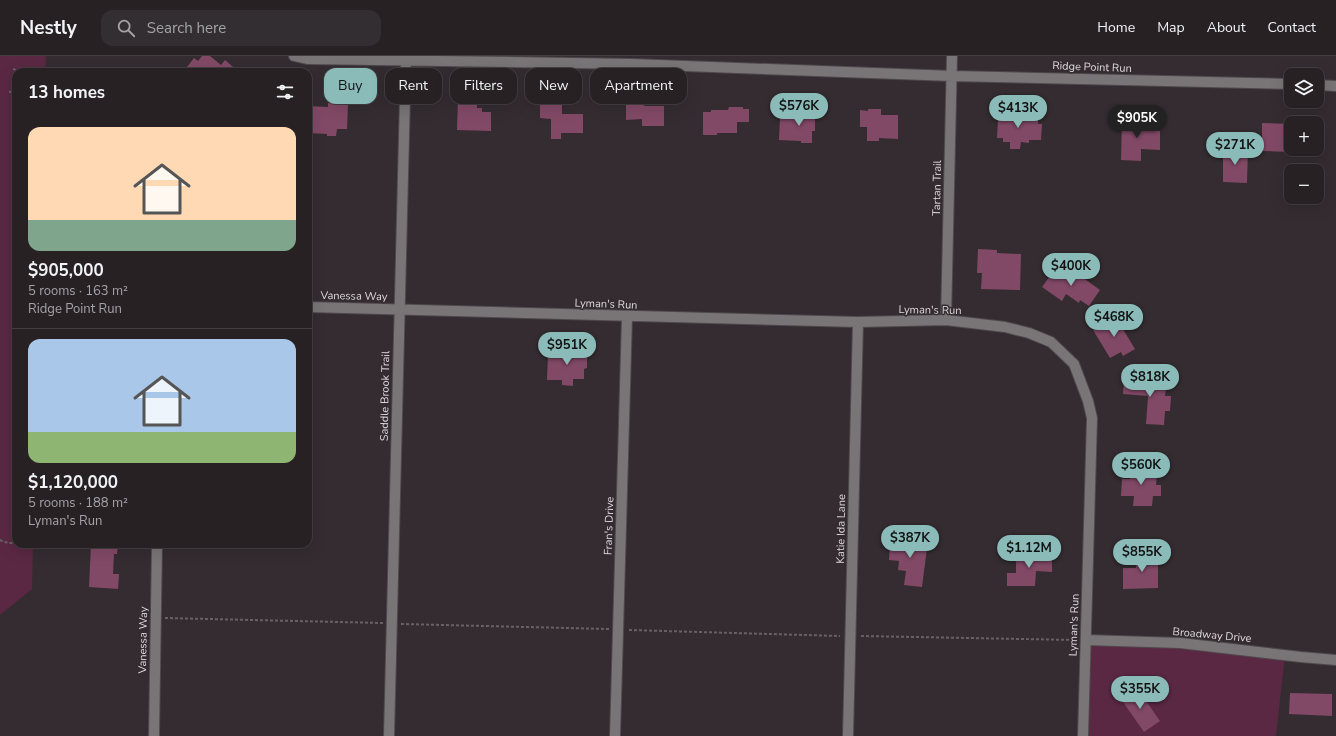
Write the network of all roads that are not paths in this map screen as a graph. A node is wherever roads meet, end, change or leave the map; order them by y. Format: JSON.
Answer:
{"nodes":[{"id":1,"x":294,"y":56,"type":"edge"},
{"id":2,"x":952,"y":56,"type":"edge"},
{"id":3,"x":406,"y":59,"type":"edge"},
{"id":4,"x":632,"y":60,"type":"edge"},
{"id":5,"x":952,"y":76,"type":"junction"},
{"id":6,"x":1284,"y":84,"type":"edge"},
{"id":7,"x":1324,"y":85,"type":"edge"},
{"id":8,"x":1336,"y":86,"type":"edge"},
{"id":9,"x":312,"y":307,"type":"edge"},
{"id":10,"x":399,"y":309,"type":"junction"},
{"id":11,"x":627,"y":317,"type":"junction"},
{"id":12,"x":946,"y":320,"type":"junction"},
{"id":13,"x":858,"y":322,"type":"junction"},
{"id":14,"x":157,"y":548,"type":"edge"},
{"id":15,"x":1086,"y":640,"type":"junction"},
{"id":16,"x":1336,"y":660,"type":"edge"},
{"id":17,"x":154,"y":736,"type":"edge"},
{"id":18,"x":389,"y":736,"type":"edge"},
{"id":19,"x":615,"y":736,"type":"edge"},
{"id":20,"x":848,"y":736,"type":"edge"},
{"id":21,"x":1083,"y":736,"type":"edge"}],
"edges":[{"from":1,"to":3,"type":"street","name":"Ridge Point Run"},
{"from":2,"to":5,"type":"street","name":"Tartan Trail"},
{"from":3,"to":4,"type":"street","name":"Ridge Point Run"},
{"from":3,"to":10,"type":"street","name":"Saddle Brook Trail"},
{"from":4,"to":5,"type":"street","name":"Ridge Point Run"},
{"from":5,"to":6,"type":"street","name":"Ridge Point Run"},
{"from":5,"to":12,"type":"street","name":"Tartan Trail"},
{"from":7,"to":8,"type":"street"},
{"from":9,"to":10,"type":"street","name":"Vanessa Way"},
{"from":10,"to":11,"type":"street","name":"Lyman's Run"},
{"from":10,"to":18,"type":"street","name":"Saddle Brook Trail"},
{"from":11,"to":13,"type":"street","name":"Lyman's Run"},
{"from":11,"to":19,"type":"street","name":"Fran's Drive"},
{"from":12,"to":13,"type":"street","name":"Lyman's Run"},
{"from":12,"to":15,"type":"street","name":"Lyman's Run"},
{"from":13,"to":20,"type":"street","name":"Katie Ida Lane"},
{"from":14,"to":17,"type":"street","name":"Vanessa Way"},
{"from":15,"to":16,"type":"street","name":"Broadway Drive"},
{"from":15,"to":21,"type":"street","name":"Lyman's Run"}]}
